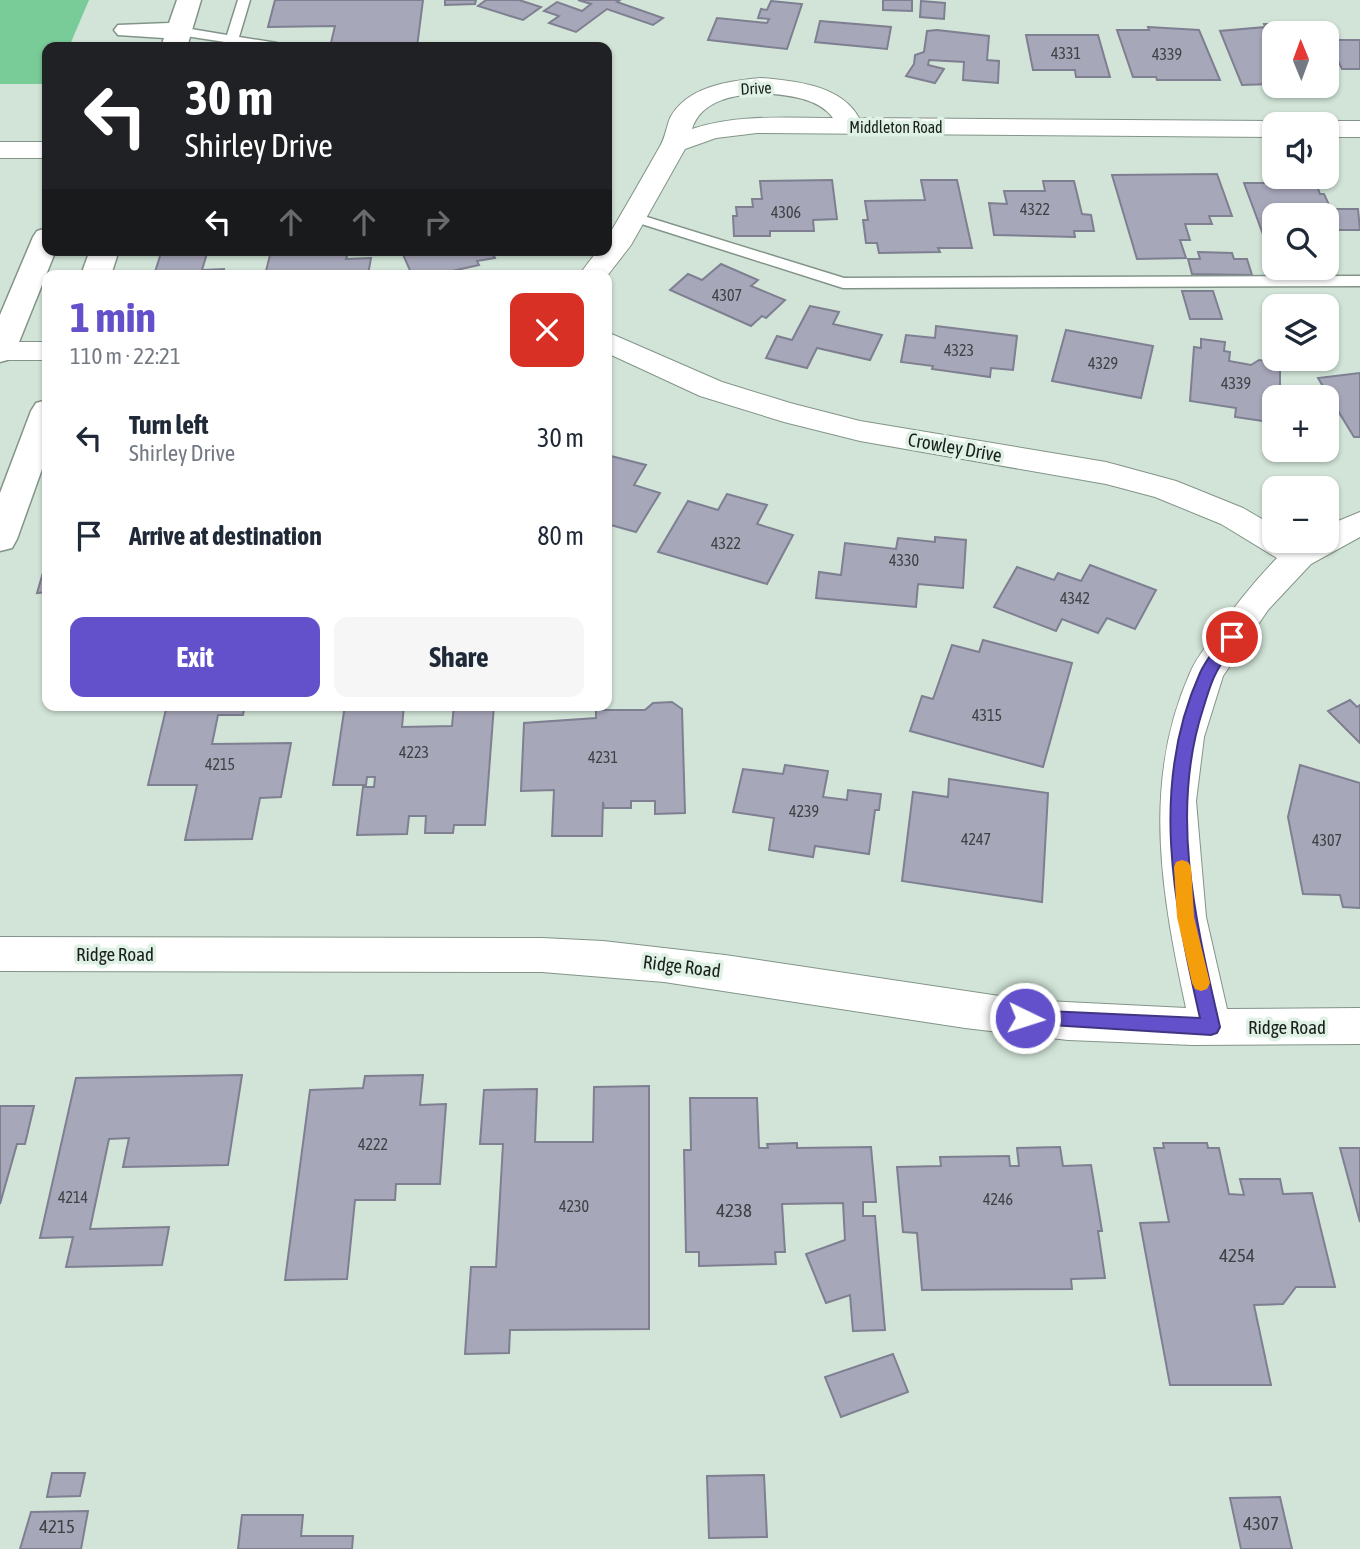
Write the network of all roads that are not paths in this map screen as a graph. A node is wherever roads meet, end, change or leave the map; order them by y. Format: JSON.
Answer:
{"nodes":[{"id":1,"x":190,"y":0,"type":"edge"},
{"id":2,"x":244,"y":0,"type":"edge"},
{"id":3,"x":127,"y":29,"type":"edge"},
{"id":4,"x":177,"y":39,"type":"edge"},
{"id":5,"x":218,"y":42,"type":"edge"},
{"id":6,"x":232,"y":42,"type":"edge"},
{"id":7,"x":850,"y":127,"type":"junction"},
{"id":8,"x":1262,"y":129,"type":"edge"},
{"id":9,"x":1339,"y":129,"type":"edge"},
{"id":10,"x":1360,"y":129,"type":"edge"},
{"id":11,"x":675,"y":144,"type":"junction"},
{"id":12,"x":0,"y":150,"type":"edge"},
{"id":13,"x":42,"y":150,"type":"edge"},
{"id":14,"x":634,"y":217,"type":"junction"},
{"id":15,"x":42,"y":249,"type":"edge"},
{"id":16,"x":612,"y":251,"type":"edge"},
{"id":17,"x":608,"y":256,"type":"edge"},
{"id":18,"x":597,"y":270,"type":"edge"},
{"id":19,"x":1360,"y":281,"type":"edge"},
{"id":20,"x":612,"y":343,"type":"edge"},
{"id":21,"x":0,"y":351,"type":"edge"},
{"id":22,"x":42,"y":351,"type":"edge"},
{"id":23,"x":42,"y":425,"type":"edge"},
{"id":24,"x":1360,"y":523,"type":"edge"},
{"id":25,"x":1262,"y":526,"type":"edge"},
{"id":26,"x":1339,"y":534,"type":"edge"},
{"id":27,"x":0,"y":538,"type":"edge"},
{"id":28,"x":1308,"y":553,"type":"edge"},
{"id":29,"x":0,"y":954,"type":"edge"},
{"id":30,"x":1360,"y":1026,"type":"edge"},
{"id":31,"x":1211,"y":1027,"type":"junction"}],
"edges":[{"from":1,"to":4,"type":"main road"},
{"from":2,"to":6,"type":"lane"},
{"from":3,"to":4,"type":"main road"},
{"from":4,"to":5,"type":"lane"},
{"from":7,"to":8,"type":"street","name":"Middleton Road"},
{"from":7,"to":11,"type":"street","name":"Middleton Road"},
{"from":7,"to":11,"type":"street","name":"Drive"},
{"from":9,"to":10,"type":"street"},
{"from":11,"to":14,"type":"street"},
{"from":12,"to":13,"type":"street"},
{"from":14,"to":16,"type":"street"},
{"from":14,"to":19,"type":"lane"},
{"from":15,"to":21,"type":"main road"},
{"from":17,"to":18,"type":"street"},
{"from":20,"to":25,"type":"street","name":"Crowley Drive"},
{"from":21,"to":22,"type":"street"},
{"from":23,"to":27,"type":"main road"},
{"from":24,"to":26,"type":"street"},
{"from":28,"to":31,"type":"street"},
{"from":29,"to":31,"type":"street","name":"Ridge Road"},
{"from":30,"to":31,"type":"street","name":"Ridge Road"}]}
